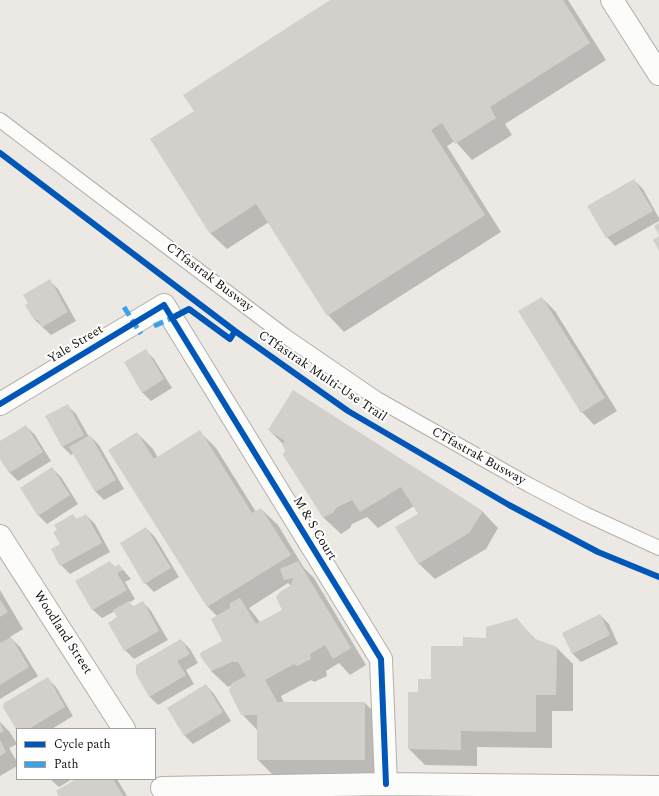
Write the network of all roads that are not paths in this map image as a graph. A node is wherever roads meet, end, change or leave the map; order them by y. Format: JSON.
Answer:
{"nodes":[{"id":1,"x":612,"y":0,"type":"edge"},
{"id":2,"x":659,"y":74,"type":"edge"},
{"id":3,"x":0,"y":120,"type":"edge"},
{"id":4,"x":164,"y":305,"type":"joint"},
{"id":5,"x":0,"y":404,"type":"edge"},
{"id":6,"x":0,"y":536,"type":"edge"},
{"id":7,"x":659,"y":548,"type":"edge"},
{"id":8,"x":123,"y":728,"type":"edge"},
{"id":9,"x":386,"y":784,"type":"junction"},
{"id":10,"x":161,"y":787,"type":"edge"},
{"id":11,"x":659,"y":787,"type":"edge"}],
"edges":[{"from":1,"to":2,"type":"street"},
{"from":3,"to":7,"type":"lane","name":"CTfastrak Busway"},
{"from":4,"to":5,"type":"street","name":"Yale Street"},
{"from":4,"to":9,"type":"street","name":"M & S Court"},
{"from":6,"to":8,"type":"street","name":"Woodland Street"},
{"from":9,"to":10,"type":"street"},
{"from":9,"to":11,"type":"street"}]}
